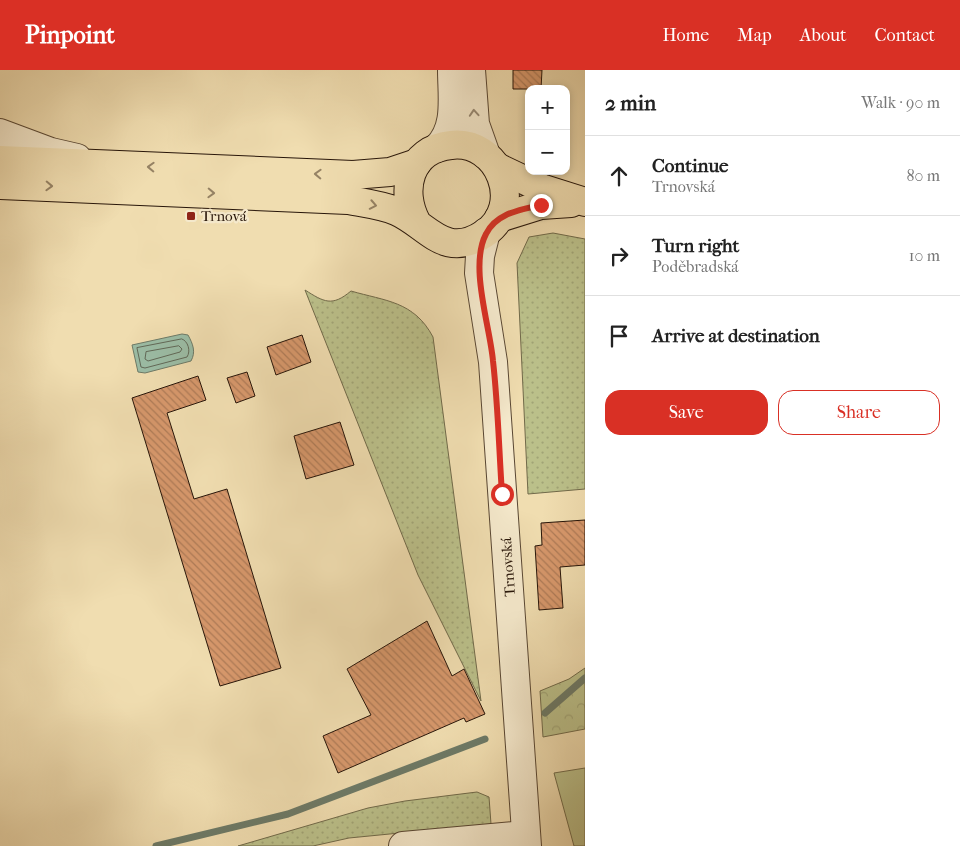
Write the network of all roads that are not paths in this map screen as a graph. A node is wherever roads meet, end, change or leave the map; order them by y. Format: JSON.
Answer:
{"nodes":[{"id":1,"x":452,"y":70,"type":"edge"},
{"id":2,"x":471,"y":70,"type":"edge"},
{"id":3,"x":0,"y":133,"type":"edge"},
{"id":4,"x":427,"y":156,"type":"junction"},
{"id":5,"x":0,"y":160,"type":"edge"},
{"id":6,"x":492,"y":161,"type":"junction"},
{"id":7,"x":125,"y":166,"type":"junction"},
{"id":8,"x":0,"y":185,"type":"edge"},
{"id":9,"x":585,"y":203,"type":"edge"},
{"id":10,"x":417,"y":223,"type":"junction"},
{"id":11,"x":493,"y":225,"type":"junction"},
{"id":12,"x":450,"y":242,"type":"junction"},
{"id":13,"x":481,"y":289,"type":"junction"},
{"id":14,"x":526,"y":840,"type":"edge"},
{"id":15,"x":403,"y":846,"type":"edge"}],
"edges":[{"from":1,"to":4,"type":"street"},
{"from":6,"to":2,"type":"street","one_way":true},
{"from":3,"to":7,"type":"street"},
{"from":4,"to":6,"type":"main road"},
{"from":4,"to":7,"type":"main road","one_way":true},
{"from":4,"to":10,"type":"main road"},
{"from":5,"to":7,"type":"main road"},
{"from":6,"to":9,"type":"main road"},
{"from":6,"to":11,"type":"main road"},
{"from":8,"to":10,"type":"main road","one_way":true},
{"from":9,"to":11,"type":"main road"},
{"from":10,"to":12,"type":"main road"},
{"from":11,"to":12,"type":"main road"},
{"from":11,"to":13,"type":"street","name":"Trnovská"},
{"from":12,"to":13,"type":"street","name":"Trnovská"},
{"from":13,"to":14,"type":"street","name":"Trnovská"},
{"from":14,"to":15,"type":"street"}]}
